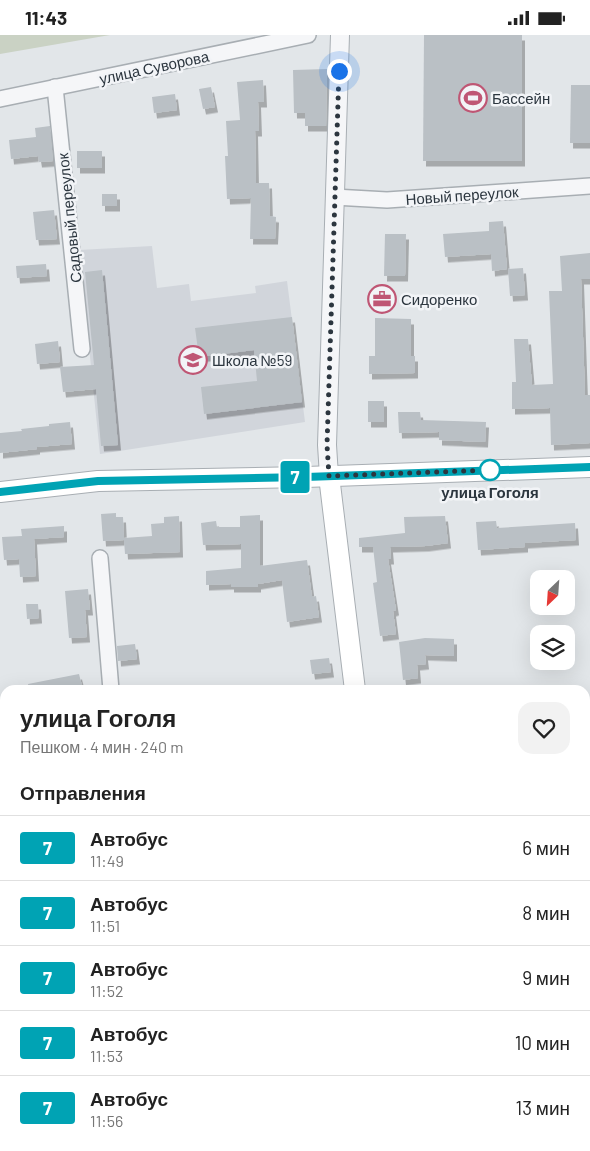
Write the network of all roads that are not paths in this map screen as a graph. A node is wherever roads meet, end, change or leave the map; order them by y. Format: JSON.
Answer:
{"nodes":[{"id":1,"x":308,"y":35,"type":"edge"},
{"id":2,"x":340,"y":35,"type":"edge"},
{"id":3,"x":56,"y":87,"type":"junction"},
{"id":4,"x":0,"y":99,"type":"edge"},
{"id":5,"x":590,"y":186,"type":"edge"},
{"id":6,"x":334,"y":197,"type":"junction"},
{"id":7,"x":82,"y":349,"type":"dead end"},
{"id":8,"x":590,"y":467,"type":"edge"},
{"id":9,"x":329,"y":476,"type":"junction"},
{"id":10,"x":0,"y":492,"type":"edge"},
{"id":11,"x":100,"y":558,"type":"dead end"},
{"id":12,"x":111,"y":685,"type":"edge"},
{"id":13,"x":354,"y":685,"type":"edge"}],
"edges":[{"from":1,"to":3,"type":"street","name":"улица Суворова"},
{"from":2,"to":6,"type":"street"},
{"from":3,"to":4,"type":"street","name":"улица Суворова"},
{"from":3,"to":7,"type":"street","name":"Садовый переулок"},
{"from":5,"to":6,"type":"street","name":"Новый переулок"},
{"from":6,"to":9,"type":"street"},
{"from":8,"to":9,"type":"main road"},
{"from":9,"to":10,"type":"main road"},
{"from":9,"to":13,"type":"main road"},
{"from":11,"to":12,"type":"street"}]}
